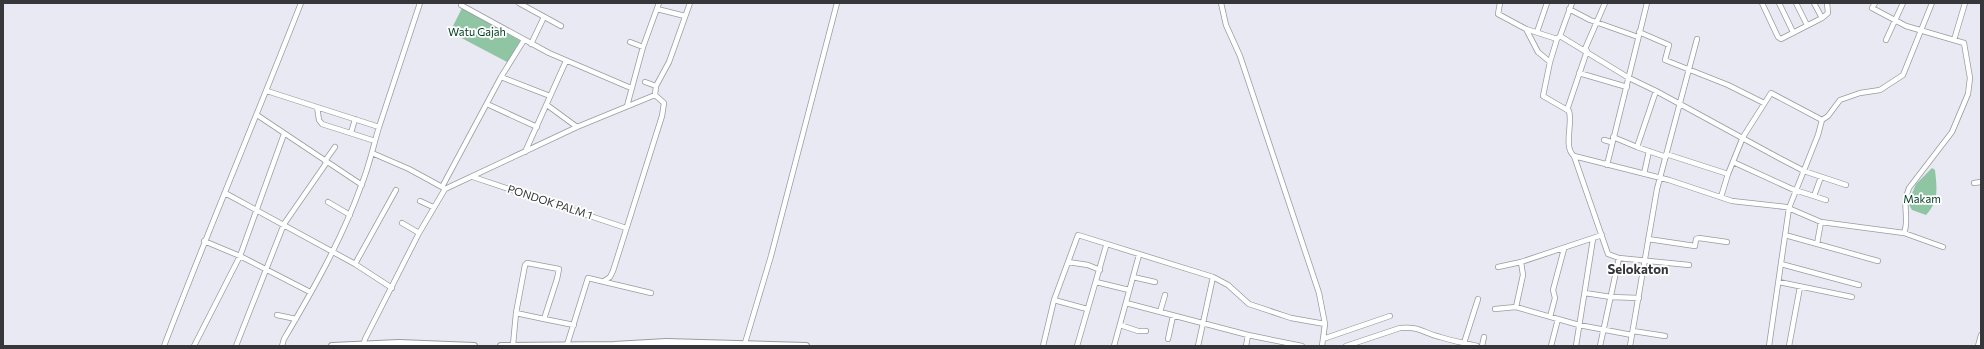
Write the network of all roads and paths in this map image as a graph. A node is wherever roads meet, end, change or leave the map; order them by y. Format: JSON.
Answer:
{"nodes":[{"id":1,"x":301,"y":3,"type":"edge"},
{"id":2,"x":420,"y":3,"type":"edge"},
{"id":3,"x":520,"y":3,"type":"edge"},
{"id":4,"x":659,"y":3,"type":"edge"},
{"id":5,"x":690,"y":3,"type":"edge"},
{"id":6,"x":837,"y":3,"type":"edge"},
{"id":7,"x":1221,"y":3,"type":"edge"},
{"id":8,"x":1500,"y":3,"type":"edge"},
{"id":9,"x":1547,"y":3,"type":"edge"},
{"id":10,"x":1572,"y":3,"type":"edge"},
{"id":11,"x":1605,"y":3,"type":"edge"},
{"id":12,"x":1647,"y":3,"type":"edge"},
{"id":13,"x":1762,"y":3,"type":"edge"},
{"id":14,"x":1779,"y":3,"type":"edge"},
{"id":15,"x":1796,"y":3,"type":"edge"},
{"id":16,"x":1814,"y":3,"type":"edge"},
{"id":17,"x":1827,"y":3,"type":"edge"},
{"id":18,"x":1875,"y":3,"type":"edge"},
{"id":19,"x":1903,"y":3,"type":"edge"},
{"id":20,"x":1932,"y":3,"type":"edge"},
{"id":21,"x":1965,"y":3,"type":"edge"},
{"id":22,"x":460,"y":4,"type":"edge"},
{"id":23,"x":657,"y":9,"type":"junction"},
{"id":24,"x":1569,"y":9,"type":"junction"},
{"id":25,"x":685,"y":16,"type":"junction"},
{"id":26,"x":544,"y":17,"type":"junction"},
{"id":27,"x":1822,"y":18,"type":"junction"},
{"id":28,"x":1894,"y":19,"type":"junction"},
{"id":29,"x":1597,"y":22,"type":"junction"},
{"id":30,"x":1807,"y":25,"type":"junction"},
{"id":31,"x":561,"y":26,"type":"dead end"},
{"id":32,"x":1526,"y":29,"type":"junction"},
{"id":33,"x":1921,"y":31,"type":"junction"},
{"id":34,"x":1537,"y":32,"type":"junction"},
{"id":35,"x":1793,"y":32,"type":"junction"},
{"id":36,"x":1639,"y":35,"type":"junction"},
{"id":37,"x":1558,"y":38,"type":"junction"},
{"id":38,"x":1697,"y":39,"type":"dead end"},
{"id":39,"x":524,"y":40,"type":"junction"},
{"id":40,"x":1886,"y":40,"type":"dead end"},
{"id":41,"x":1954,"y":40,"type":"junction"},
{"id":42,"x":630,"y":42,"type":"dead end"},
{"id":43,"x":531,"y":44,"type":"junction"},
{"id":44,"x":643,"y":47,"type":"junction"},
{"id":45,"x":1586,"y":50,"type":"junction"},
{"id":46,"x":566,"y":60,"type":"junction"},
{"id":47,"x":1550,"y":62,"type":"junction"},
{"id":48,"x":1688,"y":70,"type":"junction"},
{"id":49,"x":1579,"y":73,"type":"junction"},
{"id":50,"x":501,"y":77,"type":"junction"},
{"id":51,"x":1629,"y":78,"type":"junction"},
{"id":52,"x":645,"y":82,"type":"dead end"},
{"id":53,"x":656,"y":86,"type":"junction"},
{"id":54,"x":1627,"y":87,"type":"junction"},
{"id":55,"x":631,"y":88,"type":"junction"},
{"id":56,"x":267,"y":91,"type":"junction"},
{"id":57,"x":1656,"y":91,"type":"junction"},
{"id":58,"x":655,"y":95,"type":"junction"},
{"id":59,"x":550,"y":96,"type":"junction"},
{"id":60,"x":1764,"y":102,"type":"junction"},
{"id":61,"x":1679,"y":103,"type":"junction"},
{"id":62,"x":487,"y":104,"type":"junction"},
{"id":63,"x":547,"y":105,"type":"junction"},
{"id":64,"x":316,"y":106,"type":"junction"},
{"id":65,"x":627,"y":106,"type":"junction"},
{"id":66,"x":1567,"y":110,"type":"junction"},
{"id":67,"x":257,"y":115,"type":"junction"},
{"id":68,"x":355,"y":119,"type":"junction"},
{"id":69,"x":1822,"y":120,"type":"junction"},
{"id":70,"x":379,"y":127,"type":"junction"},
{"id":71,"x":537,"y":127,"type":"junction"},
{"id":72,"x":577,"y":127,"type":"junction"},
{"id":73,"x":351,"y":133,"type":"junction"},
{"id":74,"x":284,"y":134,"type":"junction"},
{"id":75,"x":1742,"y":137,"type":"junction"},
{"id":76,"x":1604,"y":140,"type":"dead end"},
{"id":77,"x":1612,"y":140,"type":"junction"},
{"id":78,"x":375,"y":141,"type":"junction"},
{"id":79,"x":335,"y":147,"type":"dead end"},
{"id":80,"x":1637,"y":147,"type":"junction"},
{"id":81,"x":1649,"y":151,"type":"junction"},
{"id":82,"x":525,"y":152,"type":"junction"},
{"id":83,"x":372,"y":153,"type":"junction"},
{"id":84,"x":1666,"y":155,"type":"junction"},
{"id":85,"x":1574,"y":156,"type":"junction"},
{"id":86,"x":326,"y":162,"type":"junction"},
{"id":87,"x":1732,"y":162,"type":"junction"},
{"id":88,"x":1607,"y":165,"type":"junction"},
{"id":89,"x":1804,"y":170,"type":"junction"},
{"id":90,"x":1644,"y":174,"type":"junction"},
{"id":91,"x":1728,"y":174,"type":"junction"},
{"id":92,"x":473,"y":177,"type":"junction"},
{"id":93,"x":1821,"y":177,"type":"junction"},
{"id":94,"x":1660,"y":178,"type":"junction"},
{"id":95,"x":1981,"y":182,"type":"edge"},
{"id":96,"x":1974,"y":183,"type":"dead end"},
{"id":97,"x":362,"y":185,"type":"junction"},
{"id":98,"x":1846,"y":185,"type":"dead end"},
{"id":99,"x":444,"y":188,"type":"junction"},
{"id":100,"x":396,"y":190,"type":"dead end"},
{"id":101,"x":1796,"y":190,"type":"junction"},
{"id":102,"x":225,"y":193,"type":"junction"},
{"id":103,"x":1814,"y":196,"type":"junction"},
{"id":104,"x":1721,"y":197,"type":"junction"},
{"id":105,"x":1826,"y":200,"type":"dead end"},
{"id":106,"x":420,"y":201,"type":"dead end"},
{"id":107,"x":328,"y":202,"type":"dead end"},
{"id":108,"x":433,"y":207,"type":"junction"},
{"id":109,"x":1789,"y":208,"type":"junction"},
{"id":110,"x":257,"y":210,"type":"junction"},
{"id":111,"x":350,"y":215,"type":"junction"},
{"id":112,"x":1821,"y":222,"type":"junction"},
{"id":113,"x":402,"y":223,"type":"dead end"},
{"id":114,"x":284,"y":224,"type":"junction"},
{"id":115,"x":626,"y":228,"type":"junction"},
{"id":116,"x":419,"y":233,"type":"junction"},
{"id":117,"x":1904,"y":234,"type":"junction"},
{"id":118,"x":1602,"y":235,"type":"junction"},
{"id":119,"x":1785,"y":235,"type":"junction"},
{"id":120,"x":1593,"y":239,"type":"junction"},
{"id":121,"x":1648,"y":239,"type":"junction"},
{"id":122,"x":204,"y":241,"type":"junction"},
{"id":123,"x":1727,"y":242,"type":"dead end"},
{"id":124,"x":1816,"y":244,"type":"junction"},
{"id":125,"x":1106,"y":246,"type":"junction"},
{"id":126,"x":1943,"y":247,"type":"dead end"},
{"id":127,"x":1564,"y":249,"type":"junction"},
{"id":128,"x":332,"y":252,"type":"junction"},
{"id":129,"x":1139,"y":255,"type":"junction"},
{"id":130,"x":240,"y":256,"type":"junction"},
{"id":131,"x":1619,"y":258,"type":"junction"},
{"id":132,"x":1645,"y":260,"type":"junction"},
{"id":133,"x":1878,"y":261,"type":"dead end"},
{"id":134,"x":1068,"y":262,"type":"junction"},
{"id":135,"x":1521,"y":262,"type":"junction"},
{"id":136,"x":355,"y":264,"type":"junction"},
{"id":137,"x":1781,"y":264,"type":"junction"},
{"id":138,"x":1690,"y":265,"type":"dead end"},
{"id":139,"x":1498,"y":267,"type":"dead end"},
{"id":140,"x":265,"y":270,"type":"junction"},
{"id":141,"x":1100,"y":270,"type":"junction"},
{"id":142,"x":1213,"y":276,"type":"junction"},
{"id":143,"x":1133,"y":277,"type":"junction"},
{"id":144,"x":604,"y":281,"type":"junction"},
{"id":145,"x":1096,"y":282,"type":"junction"},
{"id":146,"x":1155,"y":282,"type":"dead end"},
{"id":147,"x":1779,"y":282,"type":"junction"},
{"id":148,"x":1858,"y":285,"type":"dead end"},
{"id":149,"x":1800,"y":287,"type":"junction"},
{"id":150,"x":392,"y":288,"type":"junction"},
{"id":151,"x":1129,"y":290,"type":"junction"},
{"id":152,"x":310,"y":292,"type":"junction"},
{"id":153,"x":651,"y":293,"type":"dead end"},
{"id":154,"x":1585,"y":293,"type":"junction"},
{"id":155,"x":1165,"y":294,"type":"dead end"},
{"id":156,"x":1611,"y":297,"type":"junction"},
{"id":157,"x":1852,"y":297,"type":"dead end"},
{"id":158,"x":1478,"y":298,"type":"dead end"},
{"id":159,"x":1639,"y":298,"type":"junction"},
{"id":160,"x":1054,"y":300,"type":"junction"},
{"id":161,"x":1126,"y":303,"type":"junction"},
{"id":162,"x":1516,"y":307,"type":"junction"},
{"id":163,"x":1087,"y":309,"type":"junction"},
{"id":164,"x":1495,"y":309,"type":"dead end"},
{"id":165,"x":1160,"y":312,"type":"junction"},
{"id":166,"x":516,"y":313,"type":"junction"},
{"id":167,"x":277,"y":315,"type":"dead end"},
{"id":168,"x":1173,"y":316,"type":"junction"},
{"id":169,"x":1390,"y":316,"type":"dead end"},
{"id":170,"x":1550,"y":317,"type":"junction"},
{"id":171,"x":296,"y":319,"type":"junction"},
{"id":172,"x":544,"y":319,"type":"junction"},
{"id":173,"x":1558,"y":319,"type":"junction"},
{"id":174,"x":1203,"y":324,"type":"junction"},
{"id":175,"x":1325,"y":324,"type":"junction"},
{"id":176,"x":574,"y":325,"type":"junction"},
{"id":177,"x":1120,"y":325,"type":"junction"},
{"id":178,"x":1578,"y":325,"type":"junction"},
{"id":179,"x":1146,"y":331,"type":"dead end"},
{"id":180,"x":1604,"y":331,"type":"junction"},
{"id":181,"x":1633,"y":333,"type":"junction"},
{"id":182,"x":1981,"y":335,"type":"edge"},
{"id":183,"x":1248,"y":336,"type":"junction"},
{"id":184,"x":1665,"y":336,"type":"dead end"},
{"id":185,"x":1484,"y":337,"type":"dead end"},
{"id":186,"x":1168,"y":339,"type":"dead end"},
{"id":187,"x":1323,"y":339,"type":"junction"},
{"id":188,"x":745,"y":343,"type":"junction"},
{"id":189,"x":1464,"y":343,"type":"junction"},
{"id":190,"x":722,"y":344,"type":"edge"},
{"id":191,"x":428,"y":345,"type":"edge"},
{"id":192,"x":571,"y":345,"type":"edge"},
{"id":193,"x":164,"y":346,"type":"edge"},
{"id":194,"x":194,"y":346,"type":"edge"},
{"id":195,"x":236,"y":346,"type":"edge"},
{"id":196,"x":282,"y":346,"type":"edge"},
{"id":197,"x":332,"y":346,"type":"edge"},
{"id":198,"x":363,"y":346,"type":"edge"},
{"id":199,"x":474,"y":346,"type":"edge"},
{"id":200,"x":501,"y":346,"type":"edge"},
{"id":201,"x":513,"y":346,"type":"edge"},
{"id":202,"x":614,"y":346,"type":"edge"},
{"id":203,"x":806,"y":346,"type":"edge"},
{"id":204,"x":1043,"y":346,"type":"edge"},
{"id":205,"x":1077,"y":346,"type":"edge"},
{"id":206,"x":1114,"y":346,"type":"edge"},
{"id":207,"x":1198,"y":346,"type":"edge"},
{"id":208,"x":1246,"y":346,"type":"edge"},
{"id":209,"x":1302,"y":346,"type":"edge"},
{"id":210,"x":1322,"y":346,"type":"edge"},
{"id":211,"x":1346,"y":346,"type":"edge"},
{"id":212,"x":1477,"y":346,"type":"edge"},
{"id":213,"x":1482,"y":346,"type":"edge"},
{"id":214,"x":1551,"y":346,"type":"edge"},
{"id":215,"x":1576,"y":346,"type":"edge"},
{"id":216,"x":1600,"y":346,"type":"edge"},
{"id":217,"x":1630,"y":346,"type":"edge"},
{"id":218,"x":1769,"y":346,"type":"edge"},
{"id":219,"x":1789,"y":346,"type":"edge"},
{"id":220,"x":1978,"y":346,"type":"edge"}],
"edges":[{"from":1,"to":56,"type":"street"},
{"from":2,"to":70,"type":"street"},
{"from":3,"to":26,"type":"street"},
{"from":4,"to":23,"type":"street"},
{"from":5,"to":25,"type":"street"},
{"from":6,"to":188,"type":"street"},
{"from":7,"to":175,"type":"street"},
{"from":8,"to":32,"type":"street"},
{"from":9,"to":34,"type":"street"},
{"from":10,"to":24,"type":"street"},
{"from":11,"to":29,"type":"street"},
{"from":12,"to":36,"type":"street"},
{"from":13,"to":35,"type":"street"},
{"from":14,"to":35,"type":"street"},
{"from":15,"to":30,"type":"street"},
{"from":16,"to":27,"type":"street"},
{"from":17,"to":27,"type":"street"},
{"from":18,"to":28,"type":"street"},
{"from":19,"to":28,"type":"street"},
{"from":20,"to":33,"type":"street"},
{"from":21,"to":41,"type":"street"},
{"from":22,"to":39,"type":"street"},
{"from":23,"to":25,"type":"street"},
{"from":23,"to":44,"type":"street"},
{"from":24,"to":29,"type":"street"},
{"from":24,"to":37,"type":"street"},
{"from":25,"to":53,"type":"street"},
{"from":26,"to":31,"type":"street"},
{"from":26,"to":43,"type":"street"},
{"from":27,"to":30,"type":"street"},
{"from":28,"to":33,"type":"street"},
{"from":28,"to":40,"type":"street"},
{"from":29,"to":36,"type":"street"},
{"from":29,"to":45,"type":"street"},
{"from":30,"to":35,"type":"street"},
{"from":32,"to":34,"type":"street"},
{"from":32,"to":47,"type":"street"},
{"from":33,"to":41,"type":"street"},
{"from":33,"to":69,"type":"street"},
{"from":34,"to":37,"type":"street"},
{"from":36,"to":48,"type":"street"},
{"from":36,"to":51,"type":"street"},
{"from":37,"to":45,"type":"street"},
{"from":37,"to":47,"type":"street"},
{"from":38,"to":48,"type":"street"},
{"from":39,"to":43,"type":"street"},
{"from":39,"to":50,"type":"street"},
{"from":41,"to":117,"type":"street"},
{"from":42,"to":44,"type":"street"},
{"from":43,"to":46,"type":"street"},
{"from":44,"to":55,"type":"street"},
{"from":45,"to":49,"type":"street"},
{"from":45,"to":51,"type":"street"},
{"from":46,"to":55,"type":"street"},
{"from":46,"to":59,"type":"street"},
{"from":47,"to":66,"type":"street"},
{"from":48,"to":60,"type":"street"},
{"from":48,"to":61,"type":"street"},
{"from":49,"to":54,"type":"street"},
{"from":49,"to":66,"type":"street"},
{"from":50,"to":59,"type":"street"},
{"from":50,"to":62,"type":"street"},
{"from":51,"to":54,"type":"street"},
{"from":51,"to":57,"type":"street"},
{"from":52,"to":53,"type":"street"},
{"from":53,"to":58,"type":"street"},
{"from":54,"to":77,"type":"street"},
{"from":55,"to":65,"type":"street"},
{"from":56,"to":64,"type":"street"},
{"from":56,"to":67,"type":"street"},
{"from":57,"to":61,"type":"street"},
{"from":57,"to":80,"type":"street"},
{"from":58,"to":65,"type":"street"},
{"from":58,"to":115,"type":"street"},
{"from":59,"to":63,"type":"street"},
{"from":60,"to":69,"type":"street"},
{"from":60,"to":75,"type":"street"},
{"from":61,"to":75,"type":"street"},
{"from":61,"to":84,"type":"street"},
{"from":62,"to":71,"type":"street"},
{"from":62,"to":99,"type":"street"},
{"from":63,"to":71,"type":"street"},
{"from":63,"to":72,"type":"street"},
{"from":64,"to":68,"type":"street"},
{"from":64,"to":73,"type":"street"},
{"from":65,"to":72,"type":"street"},
{"from":66,"to":85,"type":"street"},
{"from":67,"to":74,"type":"street"},
{"from":67,"to":102,"type":"street"},
{"from":68,"to":70,"type":"street"},
{"from":68,"to":73,"type":"street"},
{"from":69,"to":89,"type":"street"},
{"from":70,"to":78,"type":"street"},
{"from":71,"to":82,"type":"street"},
{"from":72,"to":82,"type":"street"},
{"from":73,"to":78,"type":"street"},
{"from":74,"to":86,"type":"street"},
{"from":74,"to":110,"type":"street"},
{"from":75,"to":87,"type":"street"},
{"from":75,"to":89,"type":"street"},
{"from":76,"to":77,"type":"street"},
{"from":77,"to":80,"type":"street"},
{"from":77,"to":88,"type":"street"},
{"from":78,"to":83,"type":"street"},
{"from":79,"to":86,"type":"street"},
{"from":80,"to":81,"type":"street"},
{"from":81,"to":84,"type":"street"},
{"from":81,"to":90,"type":"street"},
{"from":82,"to":92,"type":"street"},
{"from":83,"to":97,"type":"street"},
{"from":83,"to":99,"type":"street"},
{"from":84,"to":91,"type":"street"},
{"from":84,"to":94,"type":"street"},
{"from":85,"to":88,"type":"street"},
{"from":85,"to":118,"type":"street"},
{"from":86,"to":97,"type":"street"},
{"from":86,"to":114,"type":"street"},
{"from":87,"to":91,"type":"street"},
{"from":87,"to":101,"type":"street"},
{"from":88,"to":90,"type":"street"},
{"from":89,"to":93,"type":"street"},
{"from":89,"to":101,"type":"street"},
{"from":90,"to":94,"type":"street"},
{"from":91,"to":104,"type":"street"},
{"from":92,"to":99,"type":"street"},
{"from":92,"to":115,"type":"street","name":"PONDOK PALM 1"},
{"from":93,"to":98,"type":"street"},
{"from":93,"to":103,"type":"street"},
{"from":94,"to":104,"type":"street"},
{"from":94,"to":121,"type":"street"},
{"from":95,"to":96,"type":"street"},
{"from":97,"to":111,"type":"street"},
{"from":99,"to":108,"type":"street"},
{"from":100,"to":136,"type":"street"},
{"from":101,"to":103,"type":"street"},
{"from":101,"to":109,"type":"street"},
{"from":102,"to":110,"type":"street"},
{"from":102,"to":122,"type":"street"},
{"from":103,"to":105,"type":"street"},
{"from":104,"to":109,"type":"street"},
{"from":106,"to":108,"type":"street"},
{"from":107,"to":111,"type":"street"},
{"from":108,"to":116,"type":"street"},
{"from":109,"to":112,"type":"street"},
{"from":109,"to":119,"type":"street"},
{"from":110,"to":114,"type":"street"},
{"from":110,"to":130,"type":"street"},
{"from":111,"to":128,"type":"street"},
{"from":112,"to":117,"type":"street"},
{"from":112,"to":124,"type":"street"},
{"from":113,"to":116,"type":"street"},
{"from":114,"to":128,"type":"street"},
{"from":114,"to":140,"type":"street"},
{"from":115,"to":144,"type":"street"},
{"from":116,"to":150,"type":"street"},
{"from":117,"to":126,"type":"street"},
{"from":118,"to":120,"type":"street"},
{"from":118,"to":131,"type":"street"},
{"from":119,"to":124,"type":"street"},
{"from":119,"to":137,"type":"street"},
{"from":120,"to":127,"type":"street"},
{"from":120,"to":154,"type":"street"},
{"from":121,"to":123,"type":"street"},
{"from":121,"to":132,"type":"street"},
{"from":122,"to":130,"type":"street"},
{"from":122,"to":193,"type":"street"},
{"from":124,"to":133,"type":"street"},
{"from":125,"to":129,"type":"street"},
{"from":125,"to":134,"type":"street"},
{"from":125,"to":141,"type":"street"},
{"from":127,"to":135,"type":"street"},
{"from":127,"to":170,"type":"street"},
{"from":128,"to":136,"type":"street"},
{"from":128,"to":152,"type":"street"},
{"from":129,"to":142,"type":"street"},
{"from":129,"to":143,"type":"street"},
{"from":130,"to":140,"type":"street"},
{"from":130,"to":194,"type":"street"},
{"from":131,"to":132,"type":"street"},
{"from":131,"to":156,"type":"street"},
{"from":132,"to":138,"type":"street"},
{"from":132,"to":159,"type":"street"},
{"from":134,"to":141,"type":"street"},
{"from":134,"to":160,"type":"street"},
{"from":135,"to":139,"type":"street"},
{"from":135,"to":162,"type":"street"},
{"from":136,"to":150,"type":"street"},
{"from":137,"to":147,"type":"street"},
{"from":137,"to":148,"type":"street"},
{"from":140,"to":152,"type":"street"},
{"from":140,"to":195,"type":"street"},
{"from":141,"to":145,"type":"street"},
{"from":142,"to":174,"type":"street"},
{"from":142,"to":175,"type":"street"},
{"from":143,"to":146,"type":"street"},
{"from":143,"to":151,"type":"street"},
{"from":144,"to":153,"type":"street"},
{"from":144,"to":176,"type":"street"},
{"from":145,"to":151,"type":"street"},
{"from":145,"to":163,"type":"street"},
{"from":147,"to":149,"type":"street"},
{"from":147,"to":218,"type":"street"},
{"from":149,"to":157,"type":"street"},
{"from":149,"to":219,"type":"street"},
{"from":150,"to":198,"type":"street"},
{"from":151,"to":161,"type":"street"},
{"from":152,"to":171,"type":"street"},
{"from":154,"to":156,"type":"street"},
{"from":154,"to":178,"type":"street"},
{"from":155,"to":165,"type":"street"},
{"from":156,"to":159,"type":"street"},
{"from":156,"to":180,"type":"street"},
{"from":158,"to":189,"type":"street"},
{"from":159,"to":181,"type":"street"},
{"from":160,"to":163,"type":"street"},
{"from":160,"to":204,"type":"street"},
{"from":161,"to":165,"type":"street"},
{"from":161,"to":177,"type":"street"},
{"from":162,"to":164,"type":"street"},
{"from":162,"to":170,"type":"street"},
{"from":163,"to":205,"type":"street"},
{"from":165,"to":168,"type":"street"},
{"from":166,"to":172,"type":"street"},
{"from":166,"to":172,"type":"street"},
{"from":166,"to":201,"type":"street"},
{"from":167,"to":171,"type":"street"},
{"from":168,"to":174,"type":"street"},
{"from":168,"to":186,"type":"street"},
{"from":169,"to":187,"type":"street"},
{"from":170,"to":173,"type":"street"},
{"from":171,"to":196,"type":"street"},
{"from":172,"to":176,"type":"street"},
{"from":173,"to":178,"type":"street"},
{"from":173,"to":214,"type":"street"},
{"from":174,"to":183,"type":"street"},
{"from":174,"to":207,"type":"street"},
{"from":175,"to":187,"type":"street"},
{"from":176,"to":192,"type":"street"},
{"from":177,"to":179,"type":"street"},
{"from":177,"to":206,"type":"street"},
{"from":178,"to":180,"type":"street"},
{"from":178,"to":215,"type":"street"},
{"from":180,"to":181,"type":"street"},
{"from":180,"to":216,"type":"street"},
{"from":181,"to":184,"type":"street"},
{"from":181,"to":217,"type":"street"},
{"from":182,"to":220,"type":"street"},
{"from":183,"to":208,"type":"street"},
{"from":183,"to":209,"type":"street"},
{"from":185,"to":213,"type":"street"},
{"from":187,"to":210,"type":"street"},
{"from":188,"to":190,"type":"main road"},
{"from":188,"to":203,"type":"main road"},
{"from":189,"to":211,"type":"street"},
{"from":189,"to":212,"type":"street"},
{"from":190,"to":202,"type":"main road"},
{"from":191,"to":198,"type":"main road"},
{"from":191,"to":199,"type":"main road"},
{"from":192,"to":201,"type":"main road"},
{"from":192,"to":202,"type":"main road"},
{"from":197,"to":198,"type":"main road"},
{"from":200,"to":201,"type":"main road"}]}
